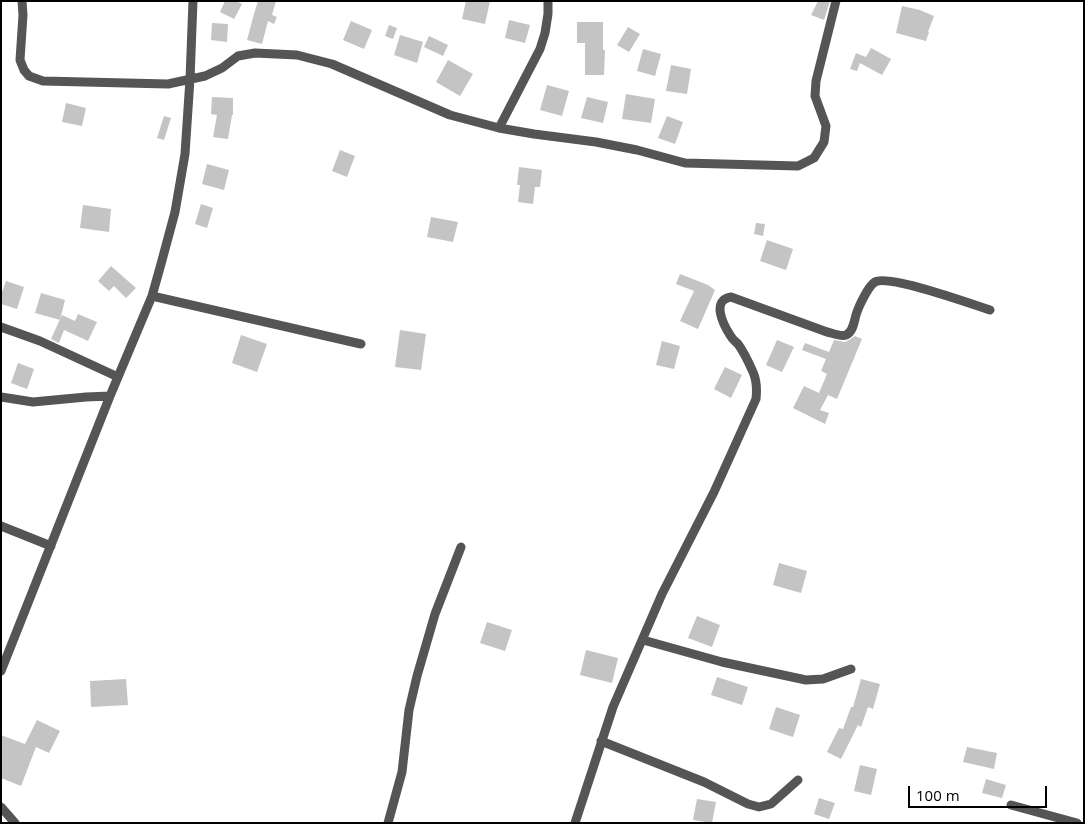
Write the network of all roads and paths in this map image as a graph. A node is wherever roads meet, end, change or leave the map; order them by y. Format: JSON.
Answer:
{"nodes":[{"id":1,"x":22,"y":1,"type":"edge"},
{"id":2,"x":193,"y":1,"type":"edge"},
{"id":3,"x":548,"y":1,"type":"edge"},
{"id":4,"x":836,"y":1,"type":"edge"},
{"id":5,"x":190,"y":79,"type":"junction"},
{"id":6,"x":499,"y":128,"type":"junction"},
{"id":7,"x":152,"y":296,"type":"junction"},
{"id":8,"x":990,"y":310,"type":"dead end"},
{"id":9,"x":1,"y":327,"type":"edge"},
{"id":10,"x":361,"y":344,"type":"dead end"},
{"id":11,"x":118,"y":377,"type":"junction"},
{"id":12,"x":110,"y":396,"type":"junction"},
{"id":13,"x":1,"y":397,"type":"edge"},
{"id":14,"x":1,"y":526,"type":"edge"},
{"id":15,"x":51,"y":546,"type":"junction"},
{"id":16,"x":460,"y":547,"type":"dead end"},
{"id":17,"x":643,"y":640,"type":"junction"},
{"id":18,"x":851,"y":669,"type":"dead end"},
{"id":19,"x":1,"y":671,"type":"edge"},
{"id":20,"x":601,"y":741,"type":"junction"},
{"id":21,"x":798,"y":780,"type":"dead end"},
{"id":22,"x":1011,"y":805,"type":"dead end"},
{"id":23,"x":1,"y":807,"type":"edge"},
{"id":24,"x":15,"y":823,"type":"edge"},
{"id":25,"x":388,"y":823,"type":"edge"},
{"id":26,"x":575,"y":823,"type":"edge"},
{"id":27,"x":1077,"y":823,"type":"edge"}],
"edges":[{"from":1,"to":5,"type":"street"},
{"from":2,"to":5,"type":"street"},
{"from":3,"to":6,"type":"street"},
{"from":4,"to":6,"type":"street"},
{"from":5,"to":6,"type":"street"},
{"from":5,"to":7,"type":"street"},
{"from":7,"to":10,"type":"street"},
{"from":7,"to":11,"type":"street"},
{"from":8,"to":17,"type":"street"},
{"from":9,"to":11,"type":"street"},
{"from":11,"to":12,"type":"street"},
{"from":12,"to":13,"type":"street"},
{"from":12,"to":15,"type":"street"},
{"from":14,"to":15,"type":"street"},
{"from":15,"to":19,"type":"street"},
{"from":16,"to":25,"type":"street"},
{"from":17,"to":18,"type":"street"},
{"from":17,"to":20,"type":"street"},
{"from":20,"to":21,"type":"street"},
{"from":20,"to":26,"type":"street"},
{"from":22,"to":27,"type":"street"},
{"from":23,"to":24,"type":"street"}]}
